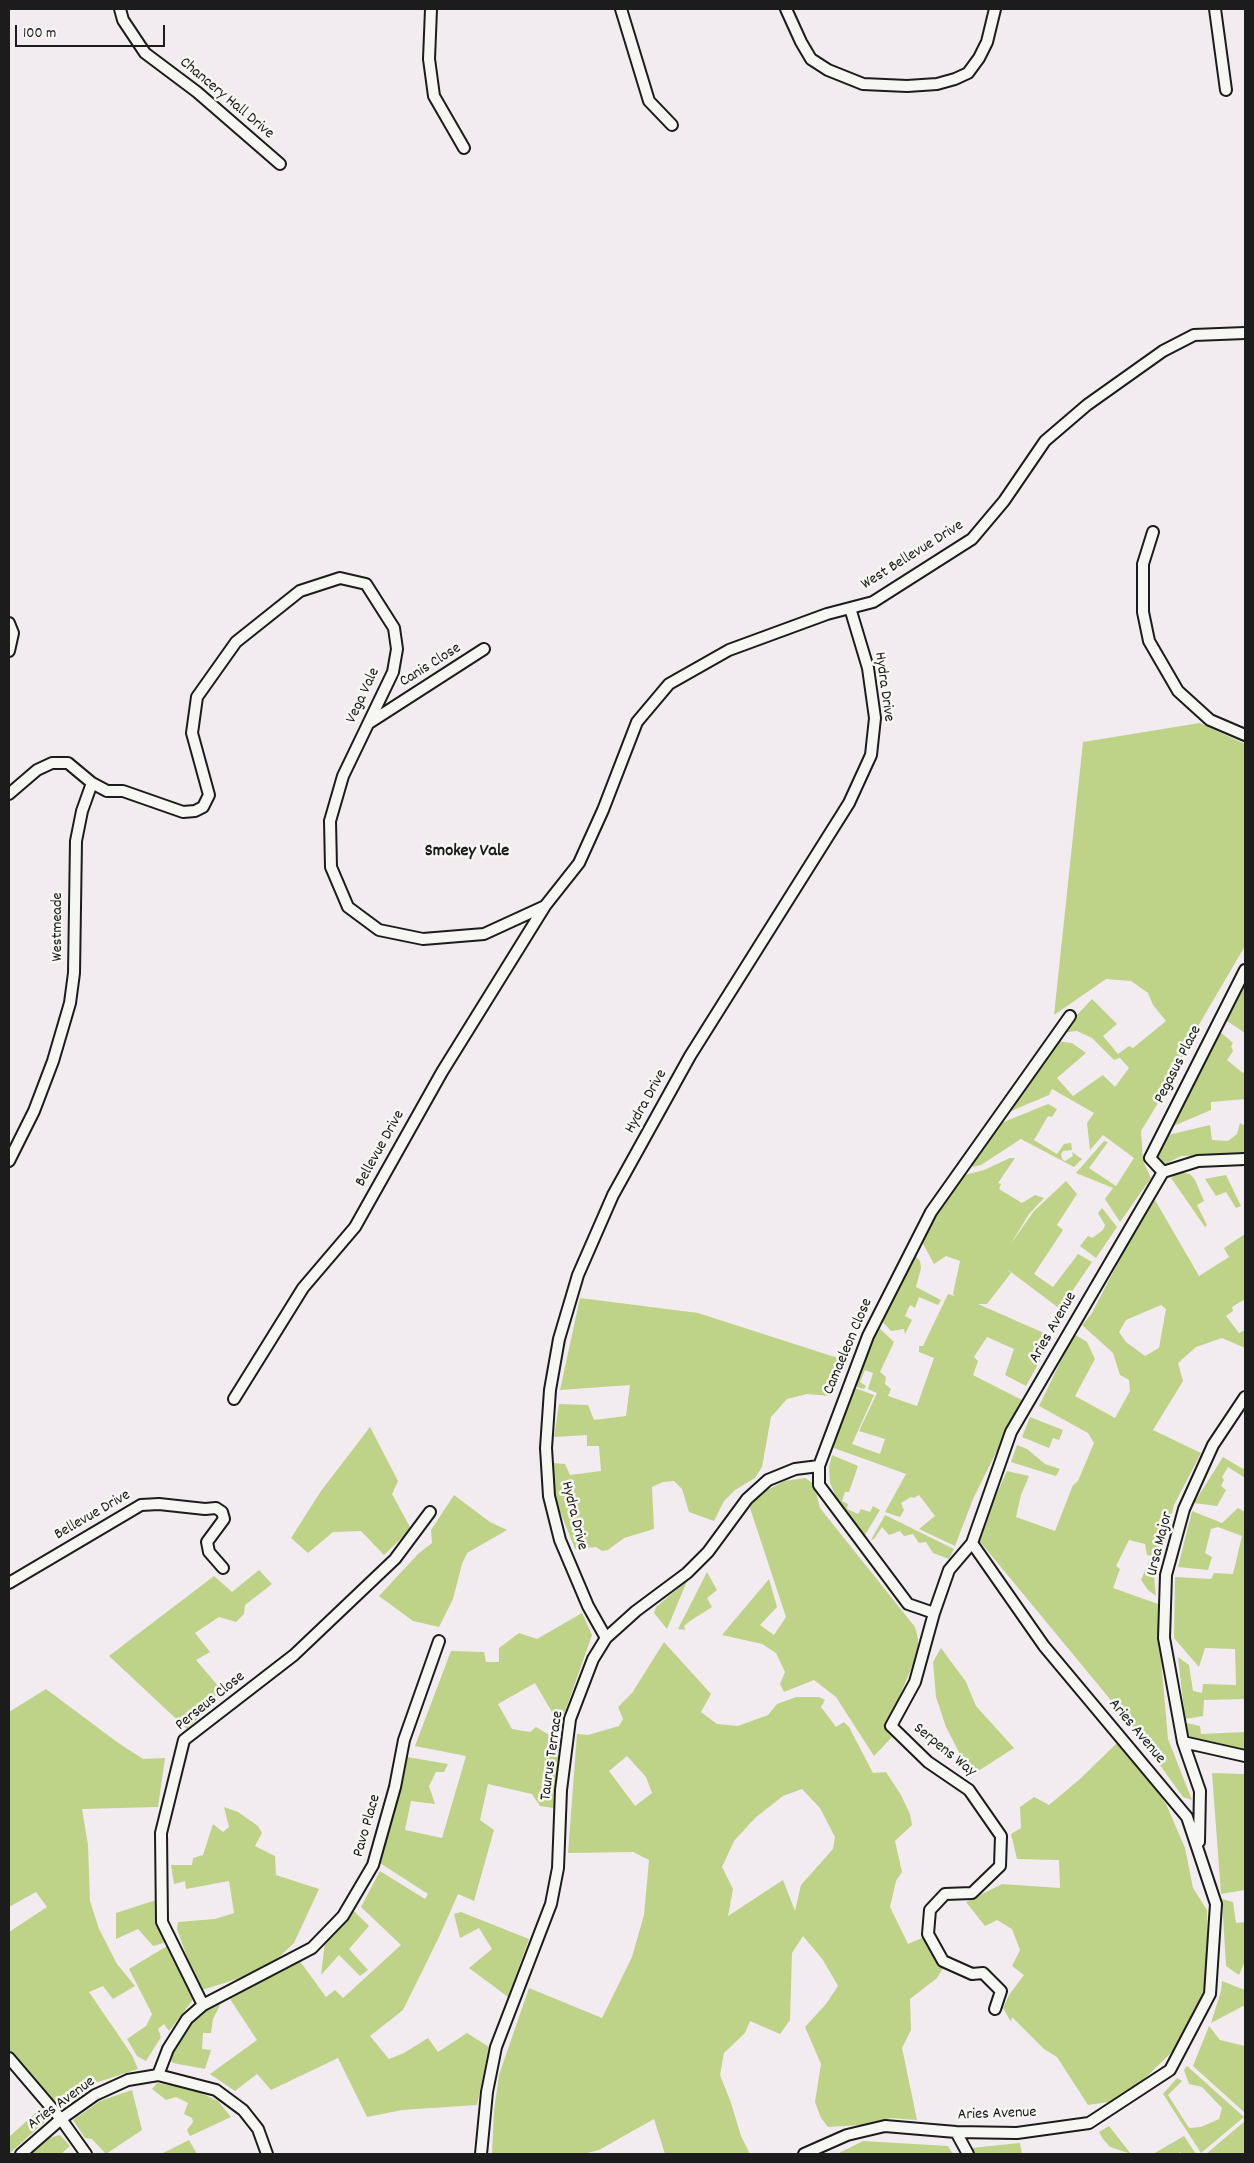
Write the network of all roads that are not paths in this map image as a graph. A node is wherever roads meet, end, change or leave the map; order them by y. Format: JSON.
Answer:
{"nodes":[{"id":1,"x":120,"y":9,"type":"edge"},
{"id":2,"x":431,"y":9,"type":"edge"},
{"id":3,"x":621,"y":9,"type":"edge"},
{"id":4,"x":786,"y":9,"type":"edge"},
{"id":5,"x":995,"y":9,"type":"edge"},
{"id":6,"x":1214,"y":9,"type":"edge"},
{"id":7,"x":1226,"y":90,"type":"dead end"},
{"id":8,"x":672,"y":125,"type":"dead end"},
{"id":9,"x":464,"y":148,"type":"dead end"},
{"id":10,"x":280,"y":164,"type":"dead end"},
{"id":11,"x":1245,"y":333,"type":"edge"},
{"id":12,"x":1153,"y":532,"type":"dead end"},
{"id":13,"x":850,"y":608,"type":"junction"},
{"id":14,"x":9,"y":623,"type":"edge"},
{"id":15,"x":484,"y":650,"type":"dead end"},
{"id":16,"x":9,"y":651,"type":"edge"},
{"id":17,"x":368,"y":723,"type":"junction"},
{"id":18,"x":1245,"y":735,"type":"edge"},
{"id":19,"x":92,"y":783,"type":"junction"},
{"id":20,"x":9,"y":794,"type":"edge"},
{"id":21,"x":545,"y":906,"type":"junction"},
{"id":22,"x":1245,"y":970,"type":"edge"},
{"id":23,"x":1070,"y":1016,"type":"dead end"},
{"id":24,"x":1245,"y":1159,"type":"edge"},
{"id":25,"x":9,"y":1161,"type":"edge"},
{"id":26,"x":1163,"y":1172,"type":"junction"},
{"id":27,"x":1245,"y":1397,"type":"edge"},
{"id":28,"x":234,"y":1399,"type":"dead end"},
{"id":29,"x":819,"y":1466,"type":"junction"},
{"id":30,"x":430,"y":1512,"type":"dead end"},
{"id":31,"x":972,"y":1543,"type":"junction"},
{"id":32,"x":223,"y":1568,"type":"dead end"},
{"id":33,"x":9,"y":1583,"type":"edge"},
{"id":34,"x":934,"y":1613,"type":"junction"},
{"id":35,"x":606,"y":1638,"type":"junction"},
{"id":36,"x":438,"y":1641,"type":"dead end"},
{"id":37,"x":1183,"y":1742,"type":"junction"},
{"id":38,"x":1245,"y":1756,"type":"edge"},
{"id":39,"x":1199,"y":1851,"type":"junction"},
{"id":40,"x":203,"y":2005,"type":"junction"},
{"id":41,"x":995,"y":2009,"type":"dead end"},
{"id":42,"x":9,"y":2058,"type":"edge"},
{"id":43,"x":158,"y":2075,"type":"junction"},
{"id":44,"x":61,"y":2119,"type":"junction"},
{"id":45,"x":956,"y":2132,"type":"junction"},
{"id":46,"x":21,"y":2154,"type":"edge"},
{"id":47,"x":86,"y":2154,"type":"edge"},
{"id":48,"x":267,"y":2154,"type":"edge"},
{"id":49,"x":481,"y":2154,"type":"edge"},
{"id":50,"x":804,"y":2154,"type":"edge"},
{"id":51,"x":968,"y":2154,"type":"edge"}],
"edges":[{"from":1,"to":10,"type":"street","name":"Chancery Hall Drive"},
{"from":2,"to":9,"type":"street"},
{"from":3,"to":8,"type":"street"},
{"from":4,"to":5,"type":"street"},
{"from":6,"to":7,"type":"street"},
{"from":11,"to":13,"type":"street","name":"West Bellevue Drive"},
{"from":12,"to":18,"type":"street"},
{"from":13,"to":21,"type":"street","name":"West Bellevue Drive"},
{"from":13,"to":35,"type":"street","name":"Hydra Drive"},
{"from":14,"to":16,"type":"street"},
{"from":15,"to":17,"type":"street","name":"Canis Close"},
{"from":17,"to":19,"type":"street","name":"Vega Vale"},
{"from":17,"to":21,"type":"street","name":"Vega Vale"},
{"from":19,"to":20,"type":"street"},
{"from":19,"to":25,"type":"street","name":"Westmeade"},
{"from":21,"to":28,"type":"street","name":"Bellevue Drive"},
{"from":22,"to":26,"type":"street","name":"Pegasus Place"},
{"from":23,"to":29,"type":"street","name":"Camaeleon Close"},
{"from":24,"to":26,"type":"street"},
{"from":26,"to":31,"type":"street","name":"Aries Avenue"},
{"from":27,"to":37,"type":"street","name":"Ursa Major"},
{"from":29,"to":34,"type":"street","name":"Camaeleon Close"},
{"from":29,"to":35,"type":"street","name":"Taurus Terrace"},
{"from":30,"to":40,"type":"street","name":"Perseus Close"},
{"from":31,"to":34,"type":"street"},
{"from":31,"to":39,"type":"street","name":"Aries Avenue"},
{"from":32,"to":33,"type":"street","name":"Bellevue Drive"},
{"from":34,"to":41,"type":"street","name":"Serpens Way"},
{"from":35,"to":49,"type":"street","name":"Taurus Terrace"},
{"from":36,"to":40,"type":"street","name":"Pavo Place"},
{"from":37,"to":38,"type":"street"},
{"from":37,"to":39,"type":"street","name":"Ursa Major"},
{"from":39,"to":45,"type":"street","name":"Aries Avenue"},
{"from":40,"to":43,"type":"street","name":"Pavo Place"},
{"from":42,"to":44,"type":"street"},
{"from":43,"to":44,"type":"street","name":"Aries Avenue"},
{"from":43,"to":48,"type":"street","name":"Aries Avenue"},
{"from":44,"to":46,"type":"street","name":"Aries Avenue"},
{"from":44,"to":47,"type":"street"},
{"from":45,"to":50,"type":"street","name":"Aries Avenue"},
{"from":45,"to":51,"type":"street"}]}
